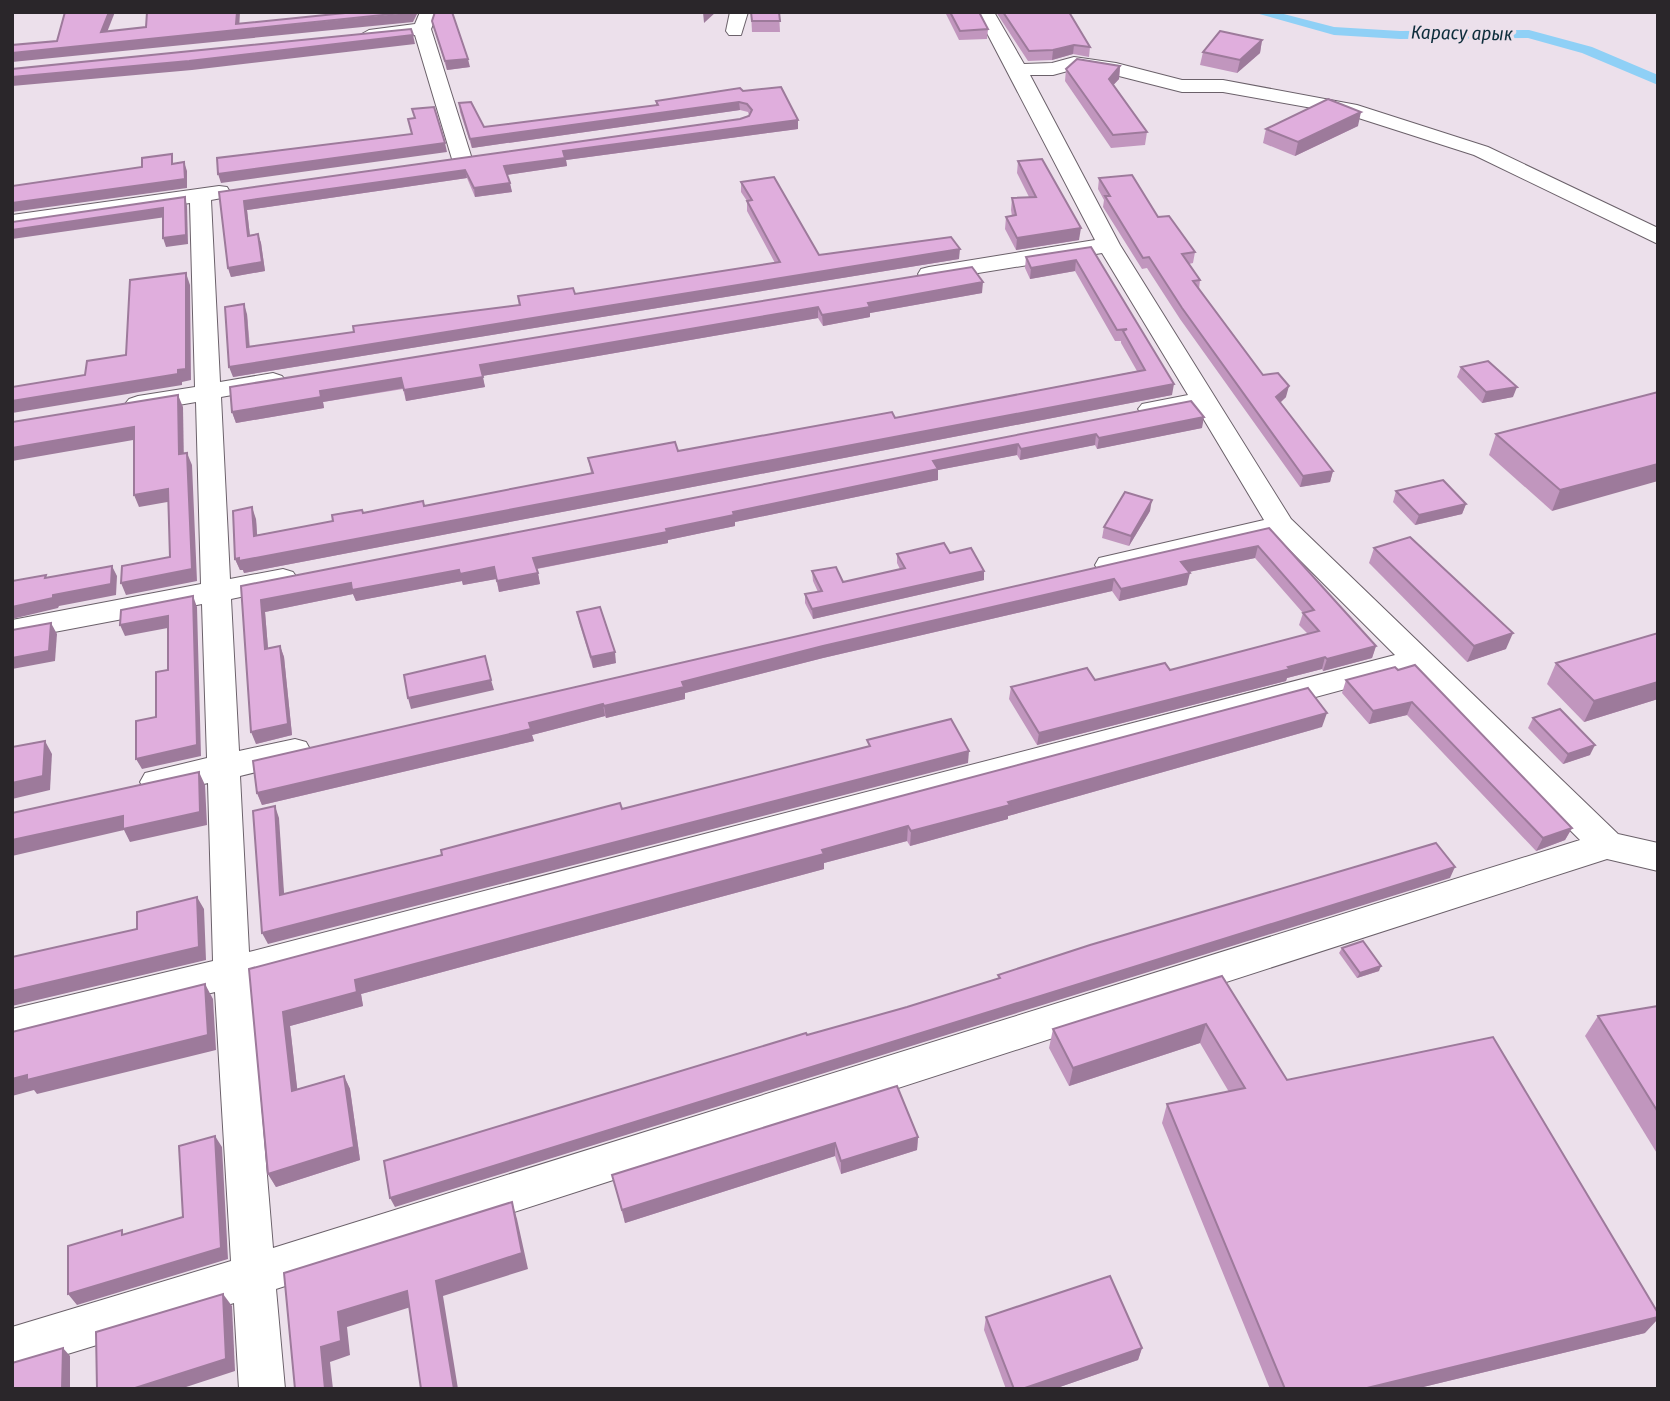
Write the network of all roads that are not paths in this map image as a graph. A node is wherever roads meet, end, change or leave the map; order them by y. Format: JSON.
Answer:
{"nodes":[{"id":1,"x":739,"y":12,"type":"edge"},
{"id":2,"x":985,"y":12,"type":"edge"},
{"id":3,"x":425,"y":21,"type":"edge"},
{"id":4,"x":735,"y":31,"type":"dead end"},
{"id":5,"x":345,"y":37,"type":"edge"},
{"id":6,"x":1018,"y":70,"type":"junction"},
{"id":7,"x":488,"y":156,"type":"edge"},
{"id":8,"x":241,"y":189,"type":"edge"},
{"id":9,"x":200,"y":195,"type":"junction"},
{"id":10,"x":12,"y":222,"type":"edge"},
{"id":11,"x":1658,"y":237,"type":"edge"},
{"id":12,"x":1109,"y":245,"type":"junction"},
{"id":13,"x":904,"y":278,"type":"edge"},
{"id":14,"x":303,"y":377,"type":"edge"},
{"id":15,"x":207,"y":392,"type":"junction"},
{"id":16,"x":1206,"y":399,"type":"junction"},
{"id":17,"x":116,"y":407,"type":"edge"},
{"id":18,"x":1124,"y":415,"type":"edge"},
{"id":19,"x":1281,"y":525,"type":"junction"},
{"id":20,"x":1077,"y":572,"type":"edge"},
{"id":21,"x":310,"y":574,"type":"edge"},
{"id":22,"x":215,"y":592,"type":"junction"},
{"id":23,"x":12,"y":630,"type":"edge"},
{"id":24,"x":1422,"y":663,"type":"junction"},
{"id":25,"x":317,"y":746,"type":"edge"},
{"id":26,"x":222,"y":768,"type":"junction"},
{"id":27,"x":130,"y":788,"type":"edge"},
{"id":28,"x":1607,"y":845,"type":"junction"},
{"id":29,"x":1658,"y":857,"type":"edge"},
{"id":30,"x":232,"y":972,"type":"junction"},
{"id":31,"x":12,"y":1026,"type":"edge"},
{"id":32,"x":255,"y":1275,"type":"junction"},
{"id":33,"x":12,"y":1349,"type":"edge"},
{"id":34,"x":262,"y":1389,"type":"edge"}],
"edges":[{"from":1,"to":4,"type":"street"},
{"from":2,"to":6,"type":"street"},
{"from":3,"to":5,"type":"street"},
{"from":3,"to":7,"type":"street"},
{"from":6,"to":11,"type":"street"},
{"from":6,"to":12,"type":"street"},
{"from":8,"to":9,"type":"street"},
{"from":9,"to":10,"type":"street"},
{"from":9,"to":15,"type":"street"},
{"from":12,"to":13,"type":"street"},
{"from":12,"to":16,"type":"street"},
{"from":14,"to":15,"type":"street"},
{"from":15,"to":17,"type":"street"},
{"from":15,"to":22,"type":"street"},
{"from":16,"to":18,"type":"street"},
{"from":16,"to":19,"type":"street"},
{"from":19,"to":20,"type":"street"},
{"from":19,"to":24,"type":"street"},
{"from":21,"to":22,"type":"street"},
{"from":22,"to":23,"type":"street"},
{"from":22,"to":26,"type":"street"},
{"from":24,"to":28,"type":"street"},
{"from":24,"to":30,"type":"street"},
{"from":25,"to":26,"type":"street"},
{"from":26,"to":27,"type":"street"},
{"from":26,"to":30,"type":"street"},
{"from":28,"to":29,"type":"street"},
{"from":28,"to":32,"type":"street"},
{"from":30,"to":31,"type":"street"},
{"from":30,"to":32,"type":"street"},
{"from":32,"to":33,"type":"street"},
{"from":32,"to":34,"type":"street"}]}
